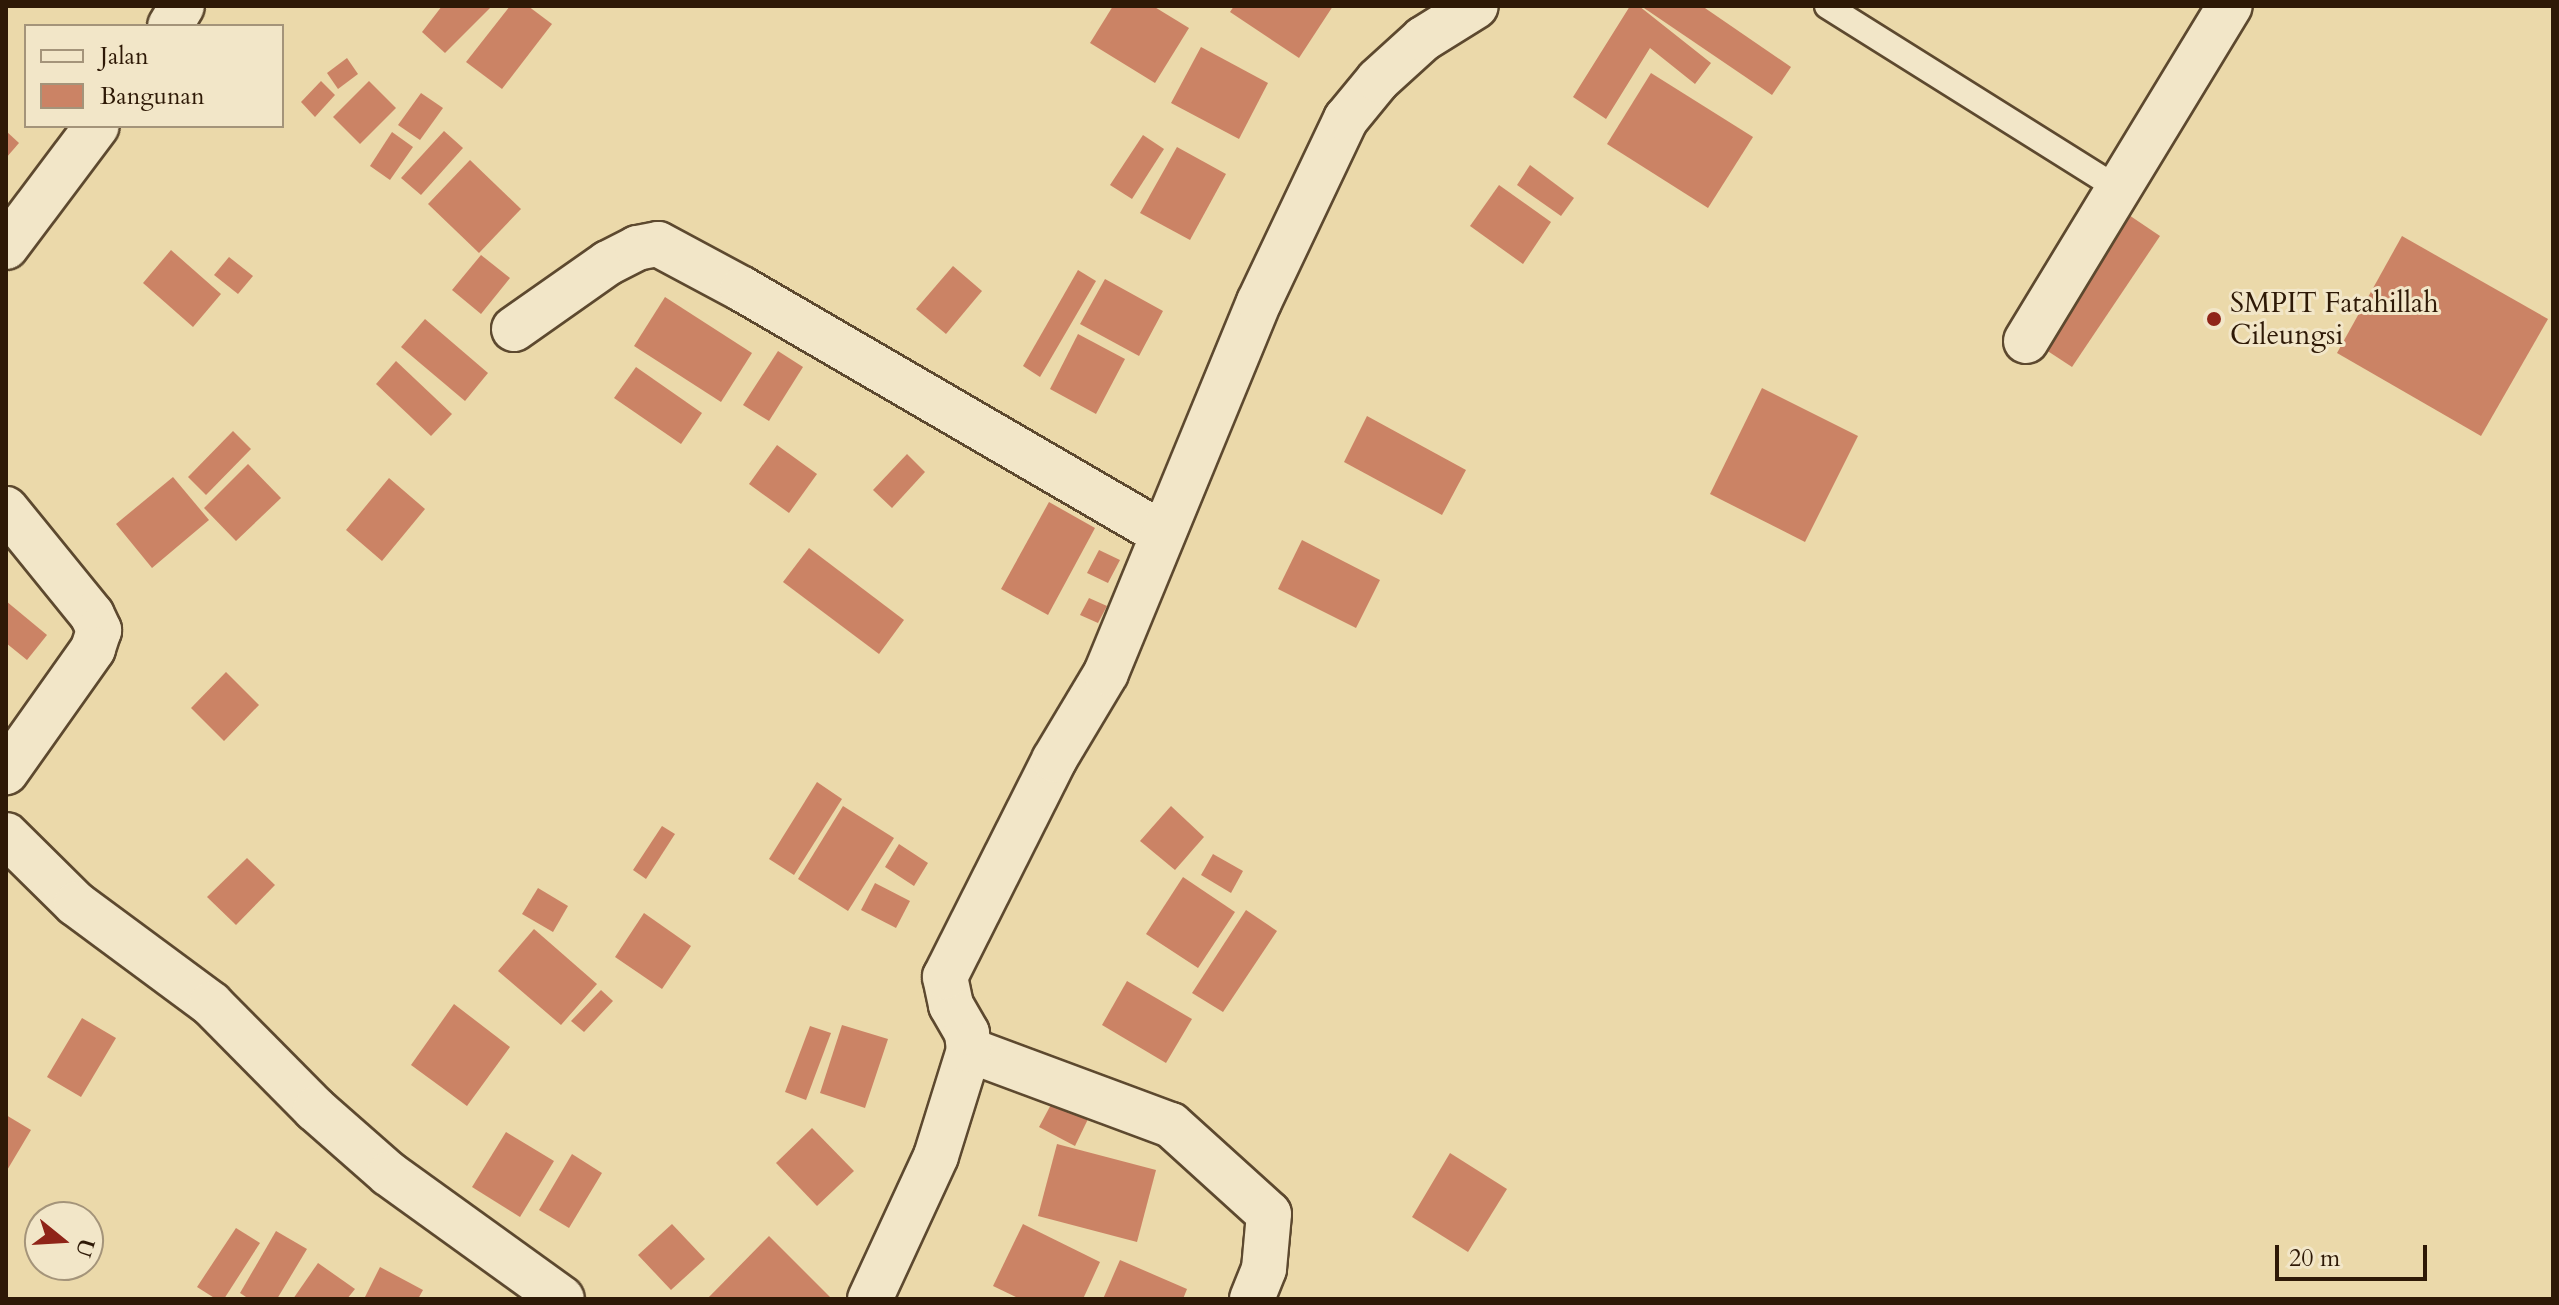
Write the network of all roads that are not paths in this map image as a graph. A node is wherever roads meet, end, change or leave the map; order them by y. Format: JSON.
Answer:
{"nodes":[{"id":1,"x":182,"y":6,"type":"edge"},
{"id":2,"x":1476,"y":6,"type":"edge"},
{"id":3,"x":1827,"y":6,"type":"edge"},
{"id":4,"x":2230,"y":6,"type":"edge"},
{"id":5,"x":171,"y":24,"type":"edge"},
{"id":6,"x":95,"y":128,"type":"edge"},
{"id":7,"x":2117,"y":188,"type":"junction"},
{"id":8,"x":6,"y":247,"type":"edge"},
{"id":9,"x":514,"y":329,"type":"dead end"},
{"id":10,"x":2026,"y":341,"type":"dead end"},
{"id":11,"x":6,"y":509,"type":"edge"},
{"id":12,"x":1161,"y":533,"type":"junction"},
{"id":13,"x":6,"y":772,"type":"edge"},
{"id":14,"x":6,"y":835,"type":"edge"},
{"id":15,"x":969,"y":1050,"type":"junction"},
{"id":16,"x":562,"y":1299,"type":"edge"},
{"id":17,"x":870,"y":1299,"type":"edge"},
{"id":18,"x":1252,"y":1299,"type":"edge"}],
"edges":[{"from":1,"to":5,"type":"street"},
{"from":2,"to":12,"type":"street"},
{"from":3,"to":7,"type":"lane"},
{"from":4,"to":7,"type":"street"},
{"from":6,"to":8,"type":"street"},
{"from":7,"to":10,"type":"street"},
{"from":9,"to":12,"type":"street"},
{"from":11,"to":13,"type":"street"},
{"from":12,"to":15,"type":"street"},
{"from":14,"to":16,"type":"street"},
{"from":15,"to":17,"type":"street"},
{"from":15,"to":18,"type":"street"}]}
